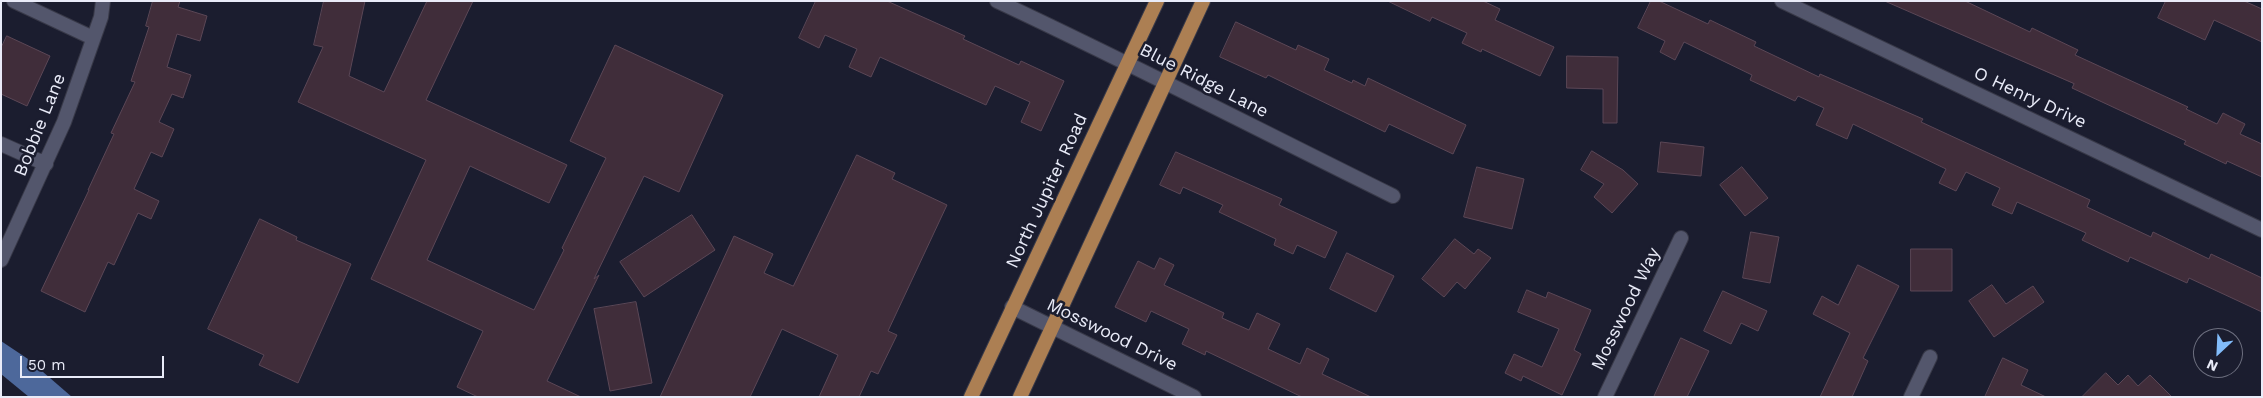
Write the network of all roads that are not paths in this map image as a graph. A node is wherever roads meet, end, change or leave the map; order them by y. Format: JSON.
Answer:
{"nodes":[{"id":1,"x":14,"y":1,"type":"edge"},
{"id":2,"x":103,"y":1,"type":"edge"},
{"id":3,"x":997,"y":1,"type":"edge"},
{"id":4,"x":1157,"y":1,"type":"edge"},
{"id":5,"x":1203,"y":1,"type":"edge"},
{"id":6,"x":1782,"y":1,"type":"edge"},
{"id":7,"x":93,"y":38,"type":"junction"},
{"id":8,"x":1128,"y":64,"type":"junction"},
{"id":9,"x":1166,"y":84,"type":"junction"},
{"id":10,"x":1,"y":144,"type":"edge"},
{"id":11,"x":46,"y":164,"type":"junction"},
{"id":12,"x":1393,"y":196,"type":"dead end"},
{"id":13,"x":2262,"y":230,"type":"edge"},
{"id":14,"x":1681,"y":238,"type":"dead end"},
{"id":15,"x":1,"y":260,"type":"edge"},
{"id":16,"x":1012,"y":307,"type":"junction"},
{"id":17,"x":1052,"y":326,"type":"junction"},
{"id":18,"x":1930,"y":357,"type":"dead end"},
{"id":19,"x":971,"y":397,"type":"edge"},
{"id":20,"x":1020,"y":397,"type":"edge"},
{"id":21,"x":1194,"y":397,"type":"edge"},
{"id":22,"x":1605,"y":397,"type":"edge"},
{"id":23,"x":1911,"y":397,"type":"edge"}],
"edges":[{"from":1,"to":7,"type":"street"},
{"from":2,"to":7,"type":"street","name":"Bobbie Lane"},
{"from":3,"to":8,"type":"street","name":"Blue Ridge Lane"},
{"from":4,"to":8,"type":"main road","name":"North Jupiter Road"},
{"from":5,"to":9,"type":"main road"},
{"from":6,"to":13,"type":"street","name":"O Henry Drive"},
{"from":7,"to":11,"type":"street","name":"Bobbie Lane"},
{"from":8,"to":9,"type":"street","name":"Blue Ridge Lane"},
{"from":8,"to":16,"type":"main road","name":"North Jupiter Road"},
{"from":9,"to":12,"type":"street","name":"Blue Ridge Lane"},
{"from":9,"to":17,"type":"main road"},
{"from":10,"to":11,"type":"street"},
{"from":11,"to":15,"type":"street","name":"Bobbie Lane"},
{"from":14,"to":22,"type":"street","name":"Mosswood Way"},
{"from":16,"to":17,"type":"street","name":"Mosswood Drive"},
{"from":16,"to":19,"type":"main road","name":"North Jupiter Road"},
{"from":17,"to":20,"type":"main road"},
{"from":17,"to":21,"type":"street","name":"Mosswood Drive"},
{"from":18,"to":23,"type":"street"}]}
